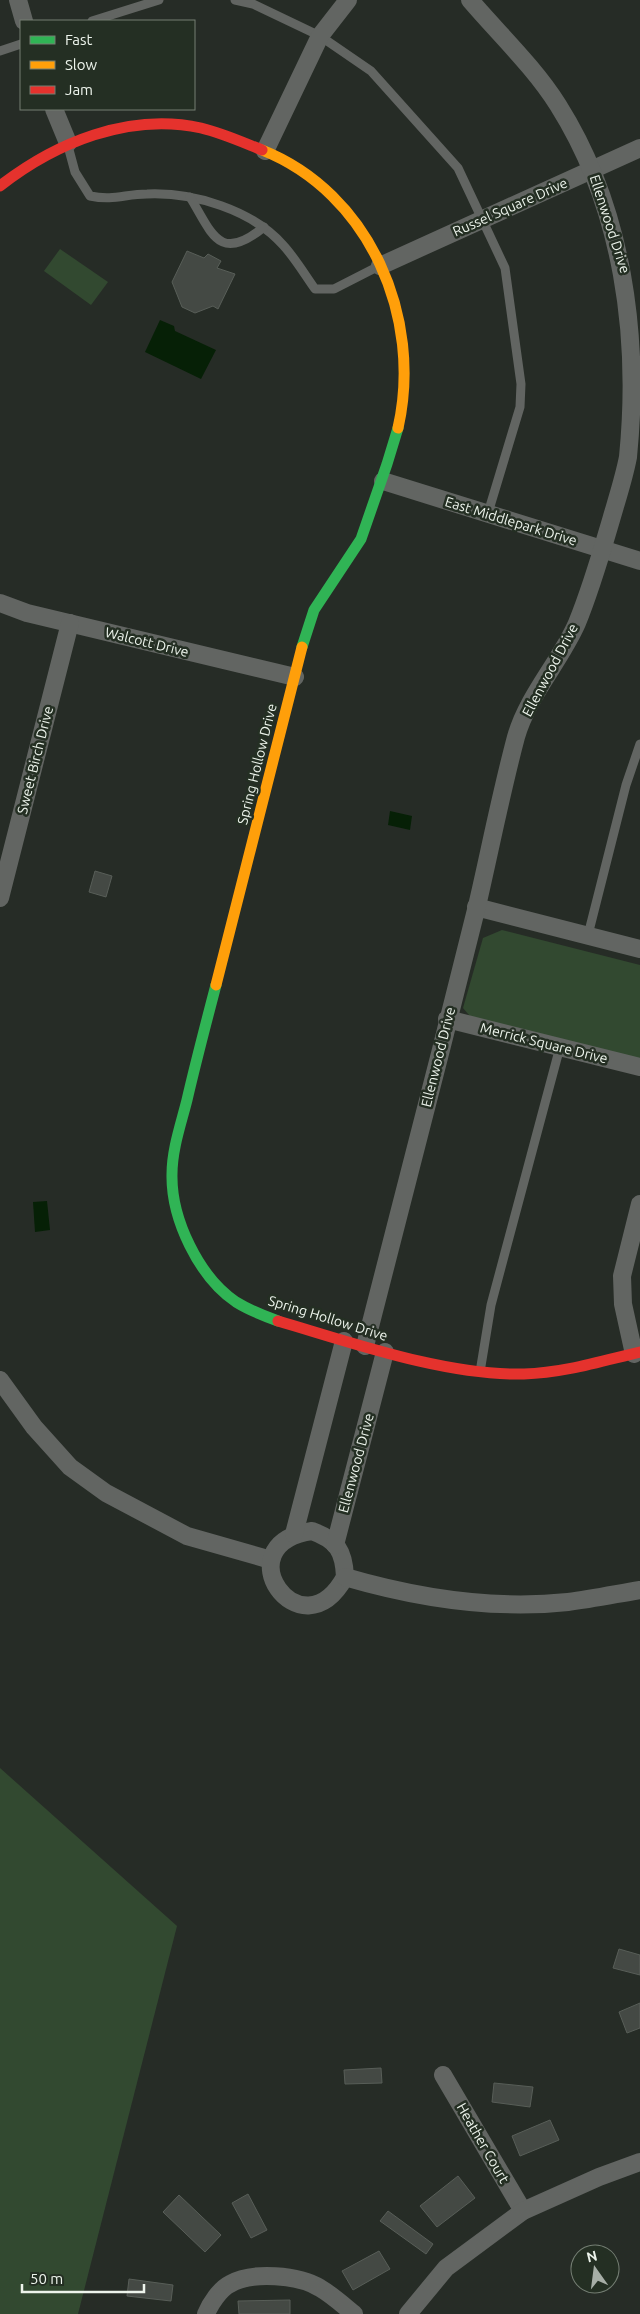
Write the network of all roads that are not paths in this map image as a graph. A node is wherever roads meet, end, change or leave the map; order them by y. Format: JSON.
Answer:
{"nodes":[{"id":1,"x":18,"y":0,"type":"edge"},
{"id":2,"x":159,"y":0,"type":"edge"},
{"id":3,"x":234,"y":0,"type":"edge"},
{"id":4,"x":348,"y":0,"type":"edge"},
{"id":5,"x":470,"y":0,"type":"edge"},
{"id":6,"x":24,"y":20,"type":"edge"},
{"id":7,"x":95,"y":20,"type":"edge"},
{"id":8,"x":320,"y":36,"type":"junction"},
{"id":9,"x":20,"y":44,"type":"edge"},
{"id":10,"x":0,"y":51,"type":"edge"},
{"id":11,"x":54,"y":110,"type":"edge"},
{"id":12,"x":68,"y":143,"type":"junction"},
{"id":13,"x":640,"y":148,"type":"edge"},
{"id":14,"x":265,"y":151,"type":"junction"},
{"id":15,"x":593,"y":169,"type":"junction"},
{"id":16,"x":0,"y":186,"type":"edge"},
{"id":17,"x":190,"y":197,"type":"junction"},
{"id":18,"x":482,"y":219,"type":"junction"},
{"id":19,"x":264,"y":227,"type":"junction"},
{"id":20,"x":380,"y":266,"type":"junction"},
{"id":21,"x":383,"y":481,"type":"junction"},
{"id":22,"x":488,"y":513,"type":"junction"},
{"id":23,"x":603,"y":549,"type":"junction"},
{"id":24,"x":640,"y":561,"type":"edge"},
{"id":25,"x":0,"y":603,"type":"edge"},
{"id":26,"x":70,"y":623,"type":"junction"},
{"id":27,"x":295,"y":677,"type":"junction"},
{"id":28,"x":640,"y":744,"type":"edge"},
{"id":29,"x":0,"y":898,"type":"edge"},
{"id":30,"x":476,"y":907,"type":"junction"},
{"id":31,"x":588,"y":936,"type":"junction"},
{"id":32,"x":640,"y":949,"type":"edge"},
{"id":33,"x":447,"y":1019,"type":"junction"},
{"id":34,"x":560,"y":1047,"type":"junction"},
{"id":35,"x":640,"y":1068,"type":"edge"},
{"id":36,"x":640,"y":1204,"type":"edge"},
{"id":37,"x":344,"y":1341,"type":"junction"},
{"id":38,"x":365,"y":1346,"type":"junction"},
{"id":39,"x":385,"y":1352,"type":"junction"},
{"id":40,"x":637,"y":1353,"type":"edge"},
{"id":41,"x":480,"y":1372,"type":"junction"},
{"id":42,"x":0,"y":1380,"type":"edge"},
{"id":43,"x":294,"y":1534,"type":"junction"},
{"id":44,"x":335,"y":1545,"type":"junction"},
{"id":45,"x":271,"y":1560,"type":"junction"},
{"id":46,"x":346,"y":1577,"type":"junction"},
{"id":47,"x":640,"y":1590,"type":"edge"},
{"id":48,"x":444,"y":2075,"type":"dead end"},
{"id":49,"x":640,"y":2162,"type":"edge"},
{"id":50,"x":523,"y":2211,"type":"junction"},
{"id":51,"x":206,"y":2314,"type":"edge"},
{"id":52,"x":354,"y":2314,"type":"edge"},
{"id":53,"x":408,"y":2314,"type":"edge"}],
"edges":[{"from":1,"to":6,"type":"street"},
{"from":2,"to":7,"type":"lane"},
{"from":3,"to":8,"type":"lane"},
{"from":4,"to":8,"type":"street"},
{"from":5,"to":15,"type":"street","name":"Ellenwood Drive"},
{"from":8,"to":14,"type":"street"},
{"from":8,"to":18,"type":"lane"},
{"from":9,"to":10,"type":"lane"},
{"from":11,"to":12,"type":"street"},
{"from":12,"to":14,"type":"street","name":"Spring Hollow Drive"},
{"from":12,"to":16,"type":"street","name":"Spring Hollow Drive"},
{"from":12,"to":17,"type":"lane"},
{"from":13,"to":15,"type":"street","name":"Russel Square Drive"},
{"from":14,"to":20,"type":"street","name":"Spring Hollow Drive"},
{"from":15,"to":18,"type":"street","name":"Russel Square Drive"},
{"from":15,"to":23,"type":"street","name":"Ellenwood Drive"},
{"from":17,"to":19,"type":"lane"},
{"from":17,"to":19,"type":"lane"},
{"from":18,"to":20,"type":"street","name":"Russel Square Drive"},
{"from":18,"to":22,"type":"lane"},
{"from":19,"to":20,"type":"lane"},
{"from":20,"to":21,"type":"street","name":"Spring Hollow Drive"},
{"from":21,"to":22,"type":"street","name":"East Middlepark Drive"},
{"from":21,"to":27,"type":"street","name":"Spring Hollow Drive"},
{"from":22,"to":23,"type":"street","name":"East Middlepark Drive"},
{"from":23,"to":24,"type":"street","name":"East Middlepark Drive"},
{"from":23,"to":30,"type":"street","name":"Ellenwood Drive"},
{"from":25,"to":26,"type":"street","name":"Walcott Drive"},
{"from":26,"to":27,"type":"street","name":"Walcott Drive"},
{"from":26,"to":29,"type":"street","name":"Sweet Birch Drive"},
{"from":27,"to":37,"type":"street","name":"Spring Hollow Drive"},
{"from":28,"to":31,"type":"lane"},
{"from":30,"to":31,"type":"street"},
{"from":30,"to":33,"type":"street","name":"Ellenwood Drive"},
{"from":31,"to":32,"type":"street"},
{"from":33,"to":34,"type":"street","name":"Merrick Square Drive"},
{"from":33,"to":38,"type":"street","name":"Ellenwood Drive"},
{"from":34,"to":35,"type":"street","name":"Merrick Square Drive"},
{"from":34,"to":41,"type":"lane"},
{"from":36,"to":40,"type":"street"},
{"from":37,"to":38,"type":"street","name":"Spring Hollow Drive"},
{"from":37,"to":43,"type":"street"},
{"from":38,"to":39,"type":"street","name":"Spring Hollow Drive"},
{"from":39,"to":41,"type":"street","name":"Spring Hollow Drive"},
{"from":39,"to":44,"type":"street","name":"Ellenwood Drive"},
{"from":40,"to":41,"type":"street","name":"Spring Hollow Drive"},
{"from":42,"to":45,"type":"street"},
{"from":43,"to":44,"type":"street"},
{"from":43,"to":45,"type":"street"},
{"from":44,"to":46,"type":"street"},
{"from":45,"to":46,"type":"street"},
{"from":46,"to":47,"type":"street"},
{"from":48,"to":50,"type":"street","name":"Heather Court"},
{"from":49,"to":50,"type":"street"},
{"from":50,"to":53,"type":"street"},
{"from":51,"to":52,"type":"street"}]}
